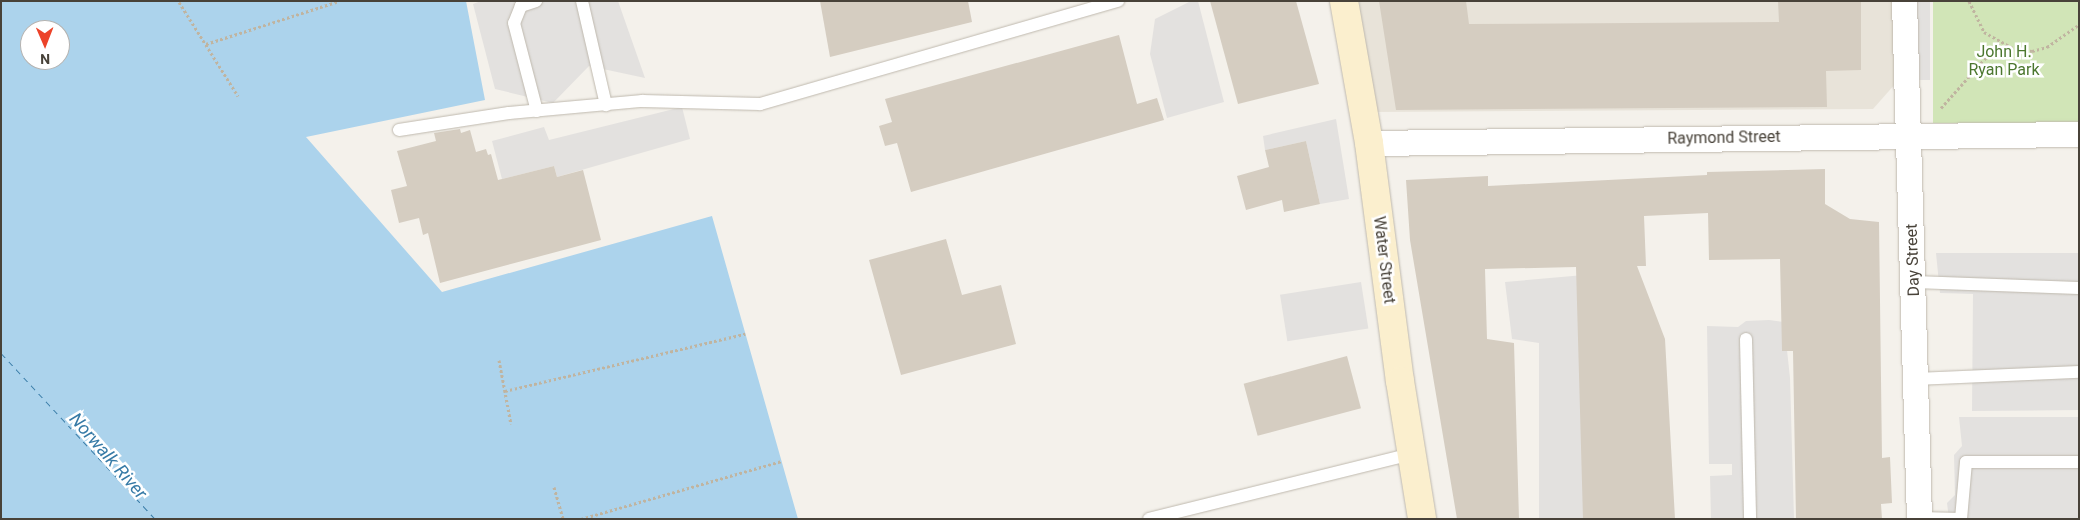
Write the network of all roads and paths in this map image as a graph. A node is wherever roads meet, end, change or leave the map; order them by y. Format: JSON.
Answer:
{"nodes":[{"id":1,"x":339,"y":1,"type":"edge"},
{"id":2,"x":536,"y":1,"type":"edge"},
{"id":3,"x":582,"y":1,"type":"edge"},
{"id":4,"x":1118,"y":1,"type":"edge"},
{"id":5,"x":1344,"y":1,"type":"edge"},
{"id":6,"x":1904,"y":1,"type":"edge"},
{"id":7,"x":1969,"y":1,"type":"edge"},
{"id":8,"x":179,"y":2,"type":"edge"},
{"id":9,"x":2079,"y":25,"type":"edge"},
{"id":10,"x":1999,"y":43,"type":"junction"},
{"id":11,"x":206,"y":44,"type":"junction"},
{"id":12,"x":238,"y":96,"type":"dead end"},
{"id":13,"x":606,"y":104,"type":"junction"},
{"id":14,"x":537,"y":111,"type":"junction"},
{"id":15,"x":1938,"y":111,"type":"dead end"},
{"id":16,"x":399,"y":130,"type":"dead end"},
{"id":17,"x":2079,"y":134,"type":"edge"},
{"id":18,"x":1907,"y":137,"type":"junction"},
{"id":19,"x":1368,"y":143,"type":"junction"},
{"id":20,"x":1914,"y":282,"type":"junction"},
{"id":21,"x":2079,"y":288,"type":"edge"},
{"id":22,"x":745,"y":334,"type":"dead end"},
{"id":23,"x":1746,"y":339,"type":"dead end"},
{"id":24,"x":500,"y":360,"type":"dead end"},
{"id":25,"x":2079,"y":372,"type":"edge"},
{"id":26,"x":1916,"y":379,"type":"junction"},
{"id":27,"x":505,"y":391,"type":"junction"},
{"id":28,"x":511,"y":424,"type":"dead end"},
{"id":29,"x":1412,"y":454,"type":"junction"},
{"id":30,"x":782,"y":461,"type":"dead end"},
{"id":31,"x":2079,"y":462,"type":"edge"},
{"id":32,"x":554,"y":487,"type":"dead end"},
{"id":33,"x":1919,"y":518,"type":"edge"},
{"id":34,"x":563,"y":519,"type":"edge"},
{"id":35,"x":581,"y":519,"type":"edge"},
{"id":36,"x":1149,"y":519,"type":"edge"},
{"id":37,"x":1422,"y":519,"type":"edge"},
{"id":38,"x":1750,"y":519,"type":"edge"},
{"id":39,"x":1961,"y":519,"type":"edge"}],
"edges":[{"from":1,"to":11,"type":"path"},
{"from":2,"to":14,"type":"lane"},
{"from":3,"to":13,"type":"lane"},
{"from":4,"to":13,"type":"lane"},
{"from":5,"to":19,"type":"main road","name":"Water Street"},
{"from":6,"to":18,"type":"street","name":"Day Street"},
{"from":7,"to":10,"type":"path"},
{"from":8,"to":11,"type":"path"},
{"from":9,"to":10,"type":"path"},
{"from":10,"to":15,"type":"path"},
{"from":11,"to":12,"type":"path"},
{"from":13,"to":14,"type":"lane"},
{"from":14,"to":16,"type":"lane"},
{"from":17,"to":18,"type":"street","name":"Raymond Street"},
{"from":18,"to":19,"type":"street","name":"Raymond Street"},
{"from":18,"to":20,"type":"street","name":"Day Street"},
{"from":19,"to":29,"type":"main road","name":"Water Street"},
{"from":20,"to":21,"type":"lane"},
{"from":20,"to":26,"type":"street","name":"Day Street"},
{"from":22,"to":27,"type":"path"},
{"from":23,"to":38,"type":"lane"},
{"from":24,"to":27,"type":"path"},
{"from":25,"to":26,"type":"lane"},
{"from":26,"to":33,"type":"street","name":"Day Street"},
{"from":27,"to":28,"type":"path"},
{"from":29,"to":36,"type":"lane"},
{"from":29,"to":37,"type":"main road","name":"Water Street"},
{"from":30,"to":35,"type":"path"},
{"from":31,"to":39,"type":"lane"},
{"from":32,"to":34,"type":"path"},
{"from":33,"to":39,"type":"lane"}]}
